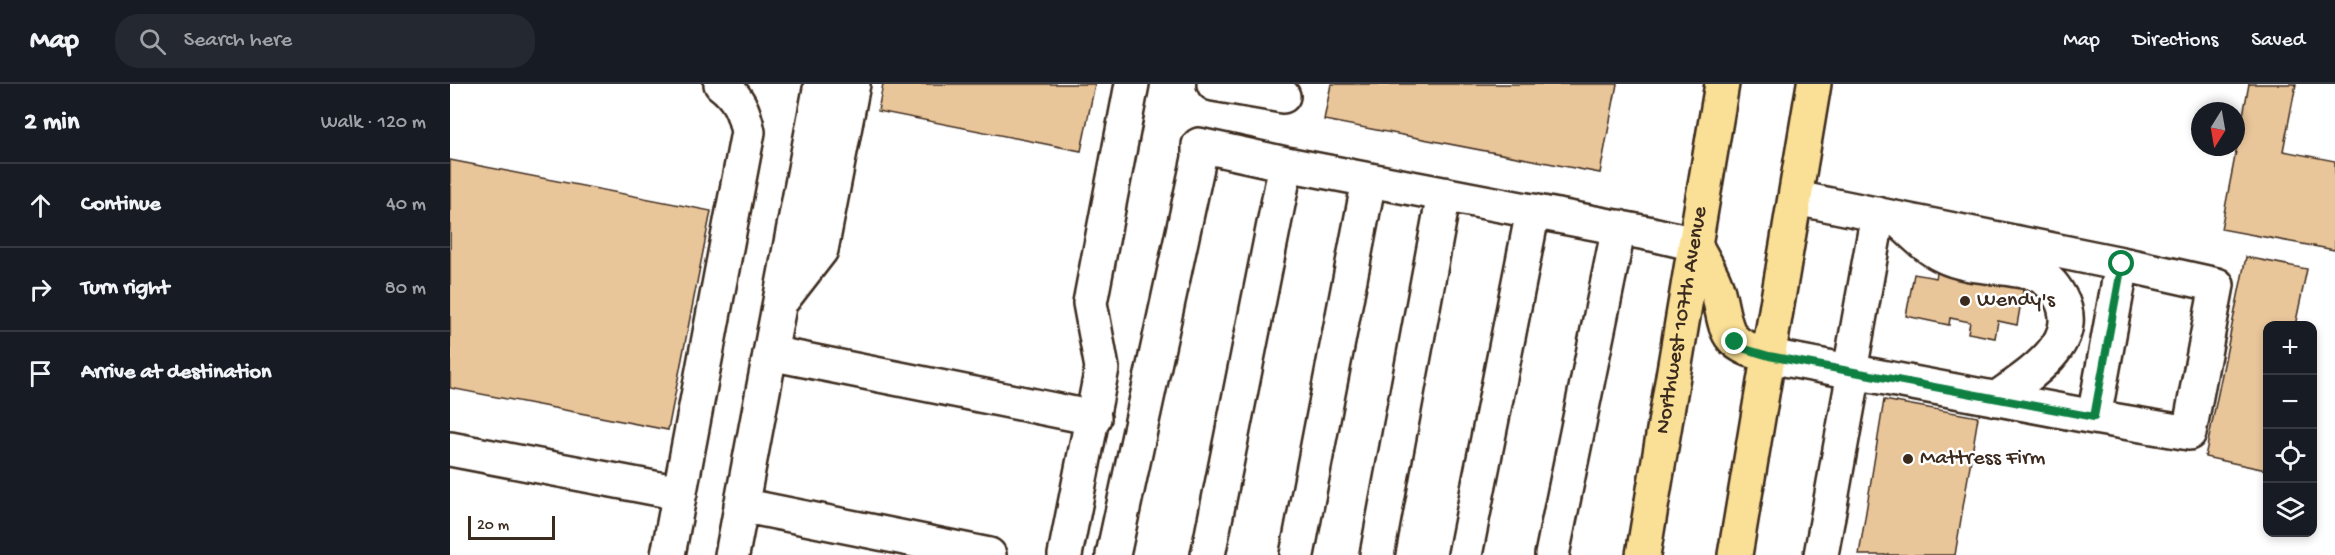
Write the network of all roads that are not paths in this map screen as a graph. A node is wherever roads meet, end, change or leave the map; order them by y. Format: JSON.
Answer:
{"nodes":[{"id":1,"x":721,"y":84,"type":"edge"},
{"id":2,"x":821,"y":84,"type":"edge"},
{"id":3,"x":853,"y":84,"type":"edge"},
{"id":4,"x":1132,"y":84,"type":"edge"},
{"id":5,"x":1214,"y":84,"type":"edge"},
{"id":6,"x":1722,"y":84,"type":"edge"},
{"id":7,"x":1814,"y":84,"type":"edge"},
{"id":8,"x":1283,"y":96,"type":"dead end"},
{"id":9,"x":1286,"y":164,"type":"junction"},
{"id":10,"x":1369,"y":180,"type":"junction"},
{"id":11,"x":1444,"y":194,"type":"junction"},
{"id":12,"x":1796,"y":198,"type":"junction"},
{"id":13,"x":1533,"y":211,"type":"junction"},
{"id":14,"x":1886,"y":216,"type":"junction"},
{"id":15,"x":1619,"y":227,"type":"junction"},
{"id":16,"x":1695,"y":244,"type":"junction"},
{"id":17,"x":2122,"y":264,"type":"junction"},
{"id":18,"x":780,"y":302,"type":"junction"},
{"id":19,"x":770,"y":353,"type":"junction"},
{"id":20,"x":1769,"y":356,"type":"junction"},
{"id":21,"x":1852,"y":372,"type":"junction"},
{"id":22,"x":1996,"y":399,"type":"junction"},
{"id":23,"x":2094,"y":417,"type":"junction"},
{"id":24,"x":1094,"y":418,"type":"junction"},
{"id":25,"x":450,"y":449,"type":"edge"},
{"id":26,"x":680,"y":493,"type":"junction"},
{"id":27,"x":741,"y":504,"type":"junction"},
{"id":28,"x":668,"y":555,"type":"edge"},
{"id":29,"x":732,"y":555,"type":"edge"},
{"id":30,"x":989,"y":555,"type":"edge"},
{"id":31,"x":1065,"y":555,"type":"edge"},
{"id":32,"x":1113,"y":555,"type":"edge"},
{"id":33,"x":1208,"y":555,"type":"edge"},
{"id":34,"x":1297,"y":555,"type":"edge"},
{"id":35,"x":1377,"y":555,"type":"edge"},
{"id":36,"x":1464,"y":555,"type":"edge"},
{"id":37,"x":1552,"y":555,"type":"edge"},
{"id":38,"x":1642,"y":555,"type":"edge"},
{"id":39,"x":1735,"y":555,"type":"edge"},
{"id":40,"x":1821,"y":555,"type":"edge"}],
"edges":[{"from":1,"to":26,"type":"lane"},
{"from":2,"to":18,"type":"lane"},
{"from":3,"to":18,"type":"lane"},
{"from":4,"to":24,"type":"lane"},
{"from":5,"to":8,"type":"lane"},
{"from":6,"to":16,"type":"main road","name":"Northwest 107th Avenue"},
{"from":7,"to":12,"type":"main road"},
{"from":9,"to":10,"type":"lane"},
{"from":9,"to":32,"type":"lane"},
{"from":9,"to":33,"type":"lane"},
{"from":10,"to":11,"type":"lane"},
{"from":10,"to":34,"type":"lane"},
{"from":11,"to":13,"type":"lane"},
{"from":11,"to":35,"type":"lane"},
{"from":12,"to":14,"type":"lane"},
{"from":12,"to":20,"type":"main road"},
{"from":13,"to":15,"type":"lane"},
{"from":13,"to":36,"type":"lane"},
{"from":14,"to":17,"type":"lane"},
{"from":14,"to":21,"type":"lane"},
{"from":14,"to":22,"type":"lane"},
{"from":15,"to":16,"type":"lane"},
{"from":15,"to":37,"type":"lane"},
{"from":16,"to":20,"type":"main road"},
{"from":16,"to":38,"type":"main road","name":"Northwest 107th Avenue"},
{"from":17,"to":23,"type":"lane"},
{"from":17,"to":23,"type":"lane"},
{"from":18,"to":19,"type":"lane"},
{"from":19,"to":24,"type":"lane"},
{"from":19,"to":27,"type":"lane"},
{"from":20,"to":21,"type":"lane"},
{"from":20,"to":39,"type":"main road"},
{"from":21,"to":22,"type":"lane"},
{"from":21,"to":40,"type":"lane"},
{"from":22,"to":23,"type":"lane"},
{"from":24,"to":31,"type":"lane"},
{"from":25,"to":26,"type":"lane"},
{"from":26,"to":28,"type":"lane"},
{"from":27,"to":29,"type":"lane"},
{"from":27,"to":30,"type":"lane"}]}
